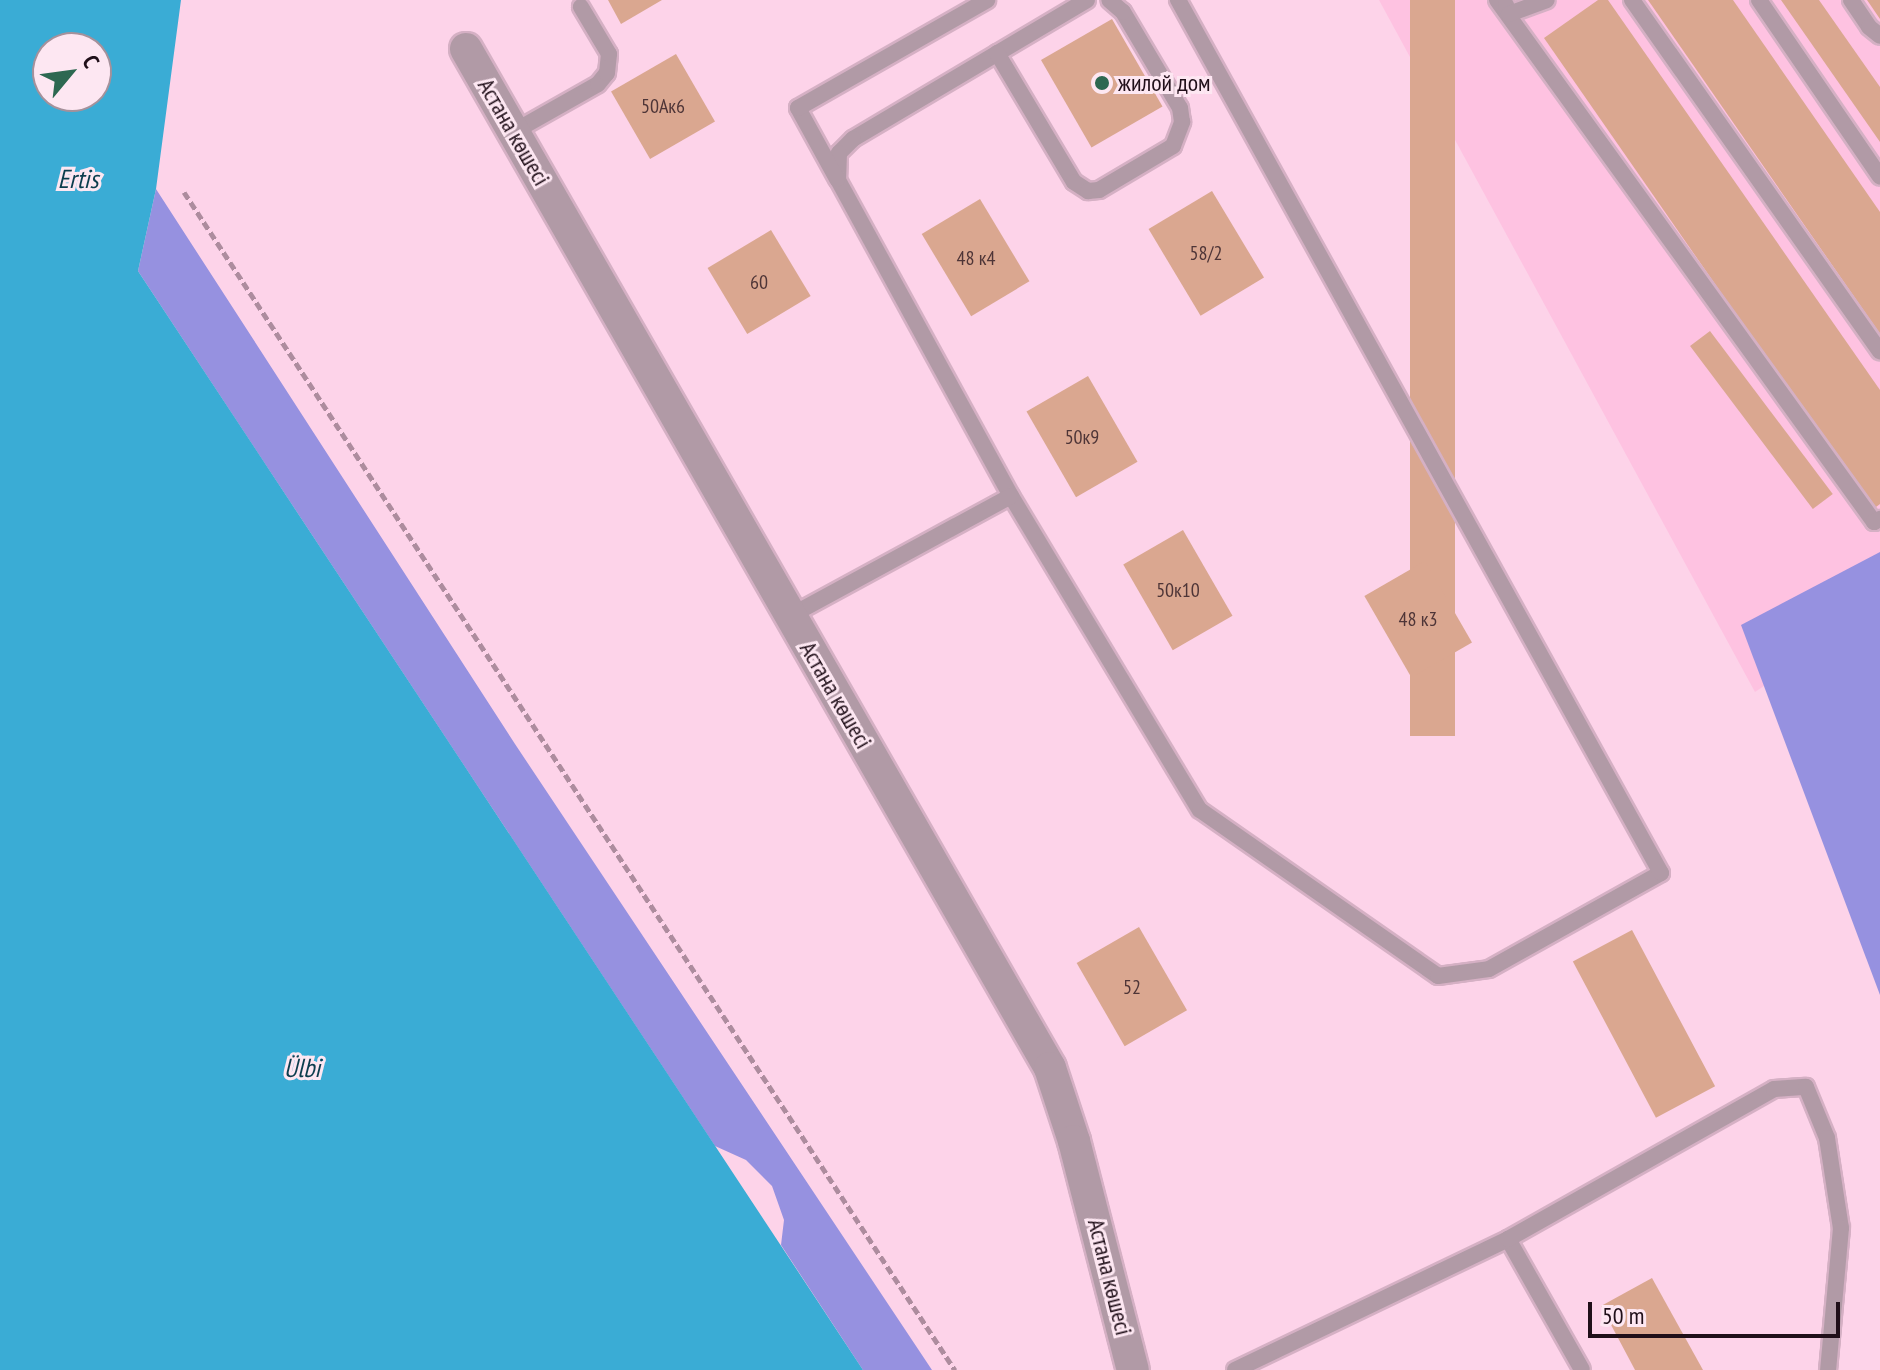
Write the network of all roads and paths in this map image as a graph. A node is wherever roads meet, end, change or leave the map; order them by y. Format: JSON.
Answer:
{"nodes":[{"id":1,"x":987,"y":0,"type":"edge"},
{"id":2,"x":1087,"y":0,"type":"edge"},
{"id":3,"x":1109,"y":0,"type":"edge"},
{"id":4,"x":1178,"y":0,"type":"edge"},
{"id":5,"x":1497,"y":0,"type":"edge"},
{"id":6,"x":1547,"y":0,"type":"edge"},
{"id":7,"x":1632,"y":0,"type":"edge"},
{"id":8,"x":1759,"y":0,"type":"edge"},
{"id":9,"x":1851,"y":0,"type":"edge"},
{"id":10,"x":581,"y":7,"type":"dead end"},
{"id":11,"x":1507,"y":7,"type":"edge"},
{"id":12,"x":1880,"y":36,"type":"edge"},
{"id":13,"x":466,"y":49,"type":"dead end"},
{"id":14,"x":997,"y":53,"type":"junction"},
{"id":15,"x":515,"y":131,"type":"junction"},
{"id":16,"x":1880,"y":177,"type":"edge"},
{"id":17,"x":838,"y":180,"type":"junction"},
{"id":18,"x":184,"y":192,"type":"dead end"},
{"id":19,"x":1880,"y":351,"type":"edge"},
{"id":20,"x":1011,"y":496,"type":"junction"},
{"id":21,"x":1880,"y":519,"type":"edge"},
{"id":22,"x":790,"y":616,"type":"junction"},
{"id":23,"x":1508,"y":1239,"type":"junction"},
{"id":24,"x":955,"y":1370,"type":"edge"},
{"id":25,"x":1133,"y":1370,"type":"edge"},
{"id":26,"x":1235,"y":1370,"type":"edge"},
{"id":27,"x":1582,"y":1370,"type":"edge"},
{"id":28,"x":1828,"y":1370,"type":"edge"}],
"edges":[{"from":1,"to":17,"type":"lane"},
{"from":2,"to":14,"type":"lane"},
{"from":3,"to":14,"type":"lane"},
{"from":4,"to":20,"type":"lane"},
{"from":5,"to":11,"type":"lane"},
{"from":6,"to":11,"type":"lane"},
{"from":7,"to":19,"type":"lane"},
{"from":8,"to":16,"type":"lane"},
{"from":9,"to":12,"type":"lane"},
{"from":10,"to":15,"type":"lane"},
{"from":11,"to":21,"type":"lane"},
{"from":13,"to":15,"type":"street","name":"Астана көшесі"},
{"from":14,"to":17,"type":"lane"},
{"from":15,"to":22,"type":"street","name":"Астана көшесі"},
{"from":17,"to":20,"type":"lane"},
{"from":18,"to":24,"type":"path"},
{"from":20,"to":22,"type":"lane"},
{"from":22,"to":25,"type":"street","name":"Астана көшесі"},
{"from":23,"to":26,"type":"lane"},
{"from":23,"to":27,"type":"lane"},
{"from":23,"to":28,"type":"lane"}]}
